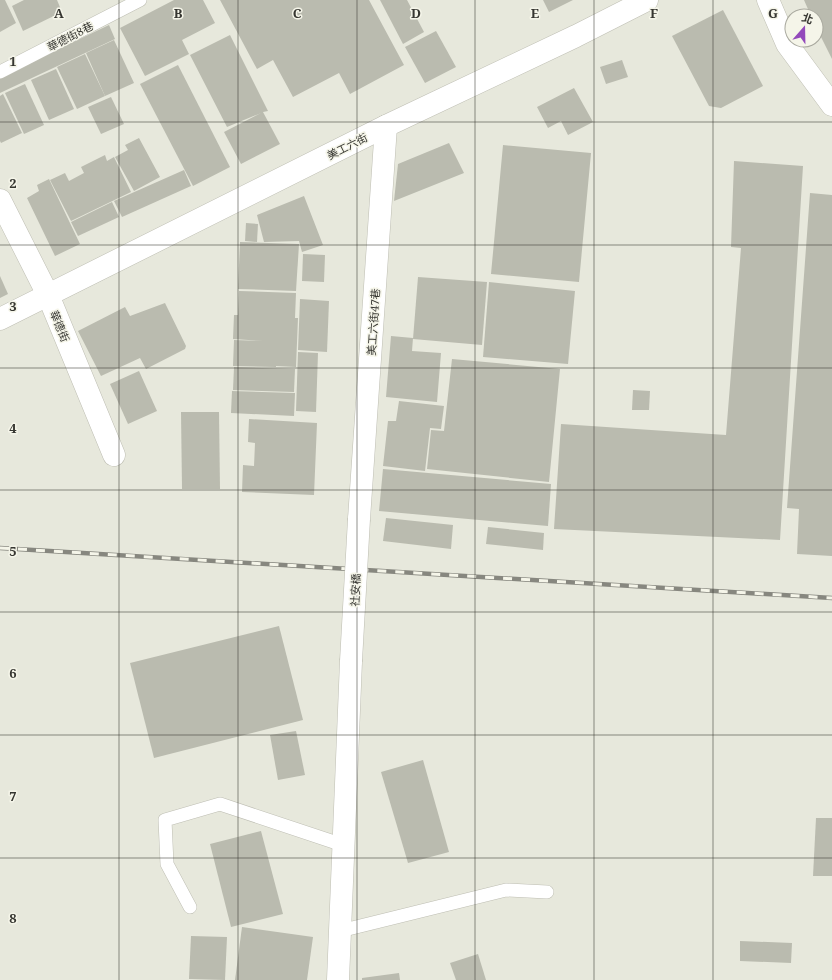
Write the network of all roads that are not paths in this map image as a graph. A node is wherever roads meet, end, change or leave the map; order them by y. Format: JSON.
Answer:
{"nodes":[{"id":1,"x":140,"y":0,"type":"edge"},
{"id":2,"x":647,"y":0,"type":"edge"},
{"id":3,"x":768,"y":0,"type":"edge"},
{"id":4,"x":0,"y":72,"type":"edge"},
{"id":5,"x":832,"y":105,"type":"edge"},
{"id":6,"x":386,"y":126,"type":"junction"},
{"id":7,"x":0,"y":200,"type":"edge"},
{"id":8,"x":48,"y":295,"type":"junction"},
{"id":9,"x":0,"y":319,"type":"edge"},
{"id":10,"x":114,"y":455,"type":"dead end"},
{"id":11,"x":360,"y":519,"type":"joint"},
{"id":12,"x":343,"y":845,"type":"junction"},
{"id":13,"x":547,"y":892,"type":"dead end"},
{"id":14,"x":190,"y":907,"type":"dead end"},
{"id":15,"x":340,"y":931,"type":"junction"},
{"id":16,"x":338,"y":980,"type":"edge"}],
"edges":[{"from":1,"to":4,"type":"lane","name":"華德街8巷"},
{"from":2,"to":6,"type":"street","name":"美工六街"},
{"from":3,"to":5,"type":"street"},
{"from":6,"to":8,"type":"street","name":"美工六街"},
{"from":6,"to":11,"type":"street","name":"美工六街47巷"},
{"from":7,"to":8,"type":"street","name":"華德街"},
{"from":8,"to":9,"type":"street","name":"美工六街"},
{"from":8,"to":10,"type":"street","name":"華德街"},
{"from":11,"to":12,"type":"street","name":"社安橋","bridge":true},
{"from":12,"to":14,"type":"lane"},
{"from":12,"to":15,"type":"street","name":"社安橋"},
{"from":13,"to":15,"type":"lane"},
{"from":15,"to":16,"type":"street","name":"社安橋"}]}
